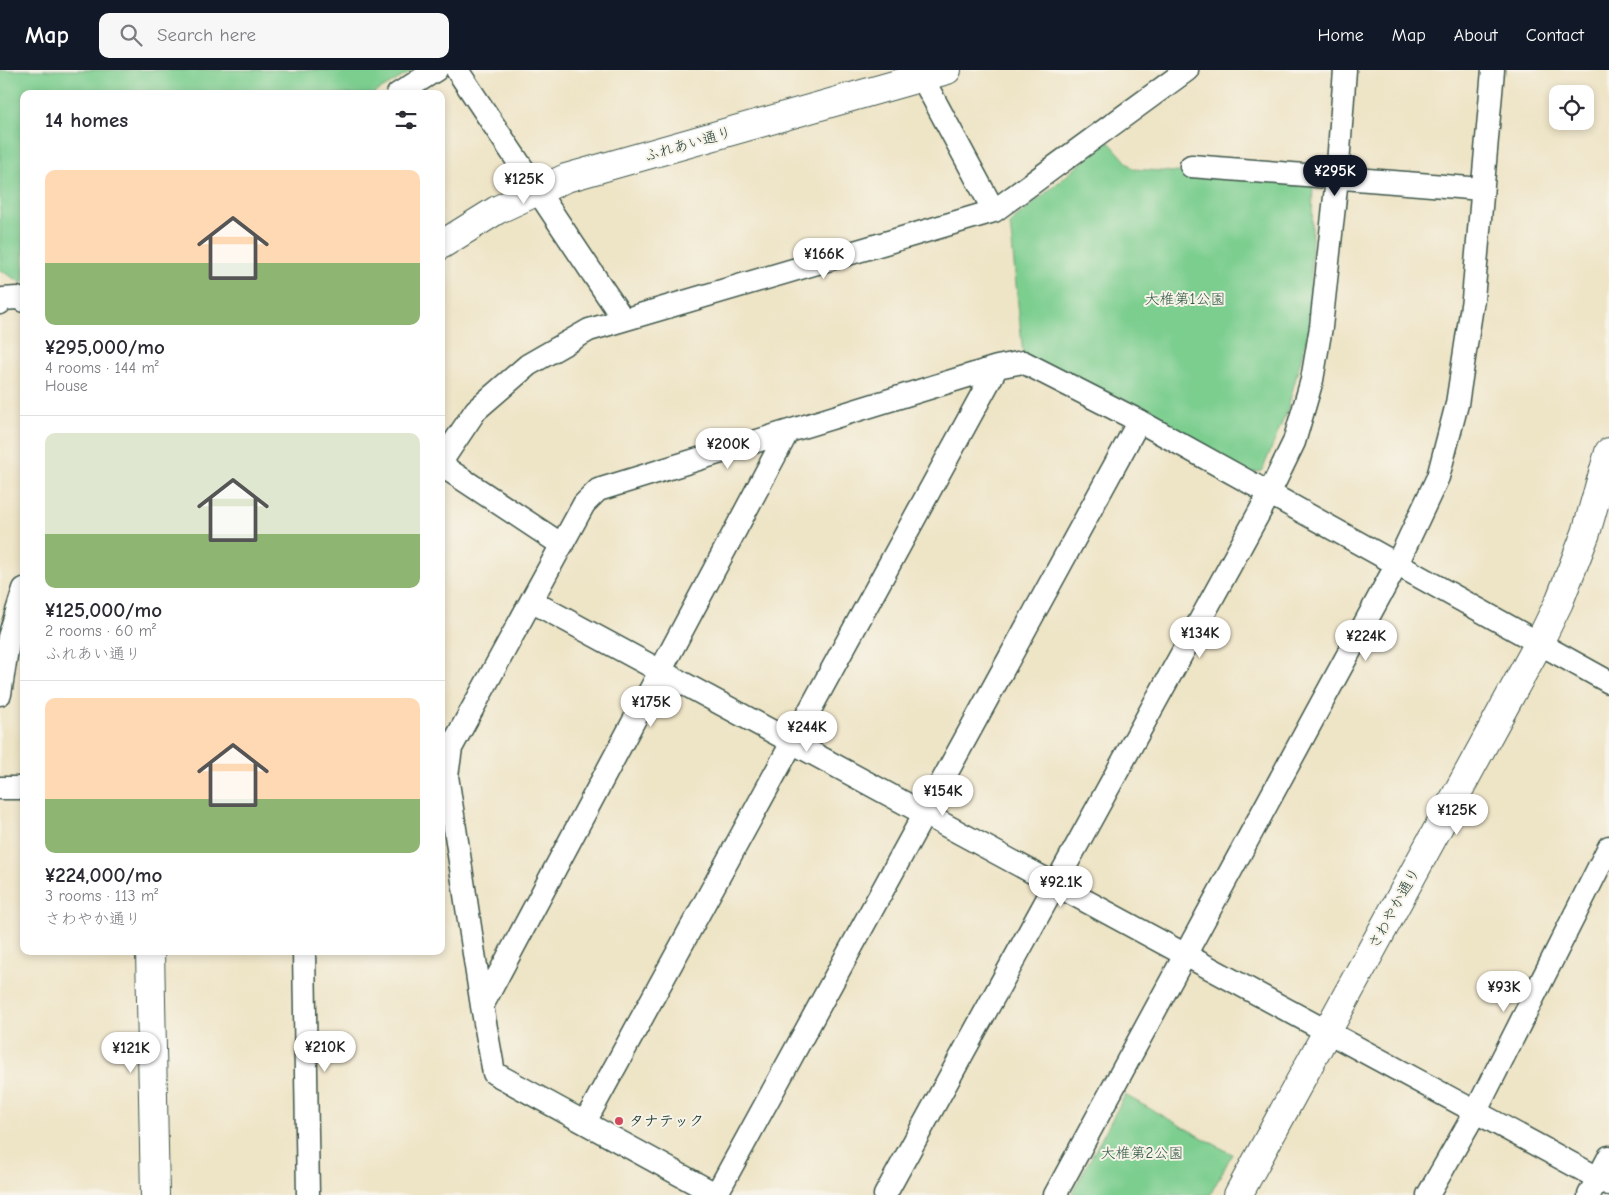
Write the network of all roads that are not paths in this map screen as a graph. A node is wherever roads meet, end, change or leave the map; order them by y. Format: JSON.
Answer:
{"nodes":[{"id":1,"x":436,"y":70,"type":"edge"},
{"id":2,"x":457,"y":70,"type":"edge"},
{"id":3,"x":1187,"y":70,"type":"edge"},
{"id":4,"x":1345,"y":70,"type":"edge"},
{"id":5,"x":1493,"y":70,"type":"edge"},
{"id":6,"x":929,"y":72,"type":"edge"},
{"id":7,"x":404,"y":90,"type":"edge"},
{"id":8,"x":1191,"y":166,"type":"dead end"},
{"id":9,"x":1337,"y":178,"type":"junction"},
{"id":10,"x":1482,"y":190,"type":"junction"},
{"id":11,"x":538,"y":191,"type":"junction"},
{"id":12,"x":994,"y":211,"type":"junction"},
{"id":13,"x":445,"y":242,"type":"edge"},
{"id":14,"x":20,"y":299,"type":"edge"},
{"id":15,"x":0,"y":303,"type":"edge"},
{"id":16,"x":623,"y":319,"type":"junction"},
{"id":17,"x":997,"y":367,"type":"junction"},
{"id":18,"x":1139,"y":421,"type":"junction"},
{"id":19,"x":787,"y":432,"type":"junction"},
{"id":20,"x":1609,"y":452,"type":"edge"},
{"id":21,"x":445,"y":457,"type":"edge"},
{"id":22,"x":445,"y":466,"type":"edge"},
{"id":23,"x":1269,"y":492,"type":"junction"},
{"id":24,"x":562,"y":545,"type":"junction"},
{"id":25,"x":1398,"y":564,"type":"junction"},
{"id":26,"x":531,"y":601,"type":"junction"},
{"id":27,"x":20,"y":602,"type":"edge"},
{"id":28,"x":1538,"y":643,"type":"junction"},
{"id":29,"x":660,"y":670,"type":"junction"},
{"id":30,"x":1609,"y":682,"type":"edge"},
{"id":31,"x":0,"y":694,"type":"edge"},
{"id":32,"x":792,"y":742,"type":"junction"},
{"id":33,"x":0,"y":788,"type":"edge"},
{"id":34,"x":20,"y":788,"type":"edge"},
{"id":35,"x":924,"y":813,"type":"junction"},
{"id":36,"x":1609,"y":847,"type":"edge"},
{"id":37,"x":1055,"y":884,"type":"junction"},
{"id":38,"x":1186,"y":954,"type":"junction"},
{"id":39,"x":150,"y":955,"type":"edge"},
{"id":40,"x":304,"y":955,"type":"edge"},
{"id":41,"x":482,"y":1006,"type":"junction"},
{"id":42,"x":1327,"y":1031,"type":"junction"},
{"id":43,"x":1476,"y":1111,"type":"junction"},
{"id":44,"x":585,"y":1122,"type":"junction"},
{"id":45,"x":1609,"y":1157,"type":"edge"},
{"id":46,"x":1599,"y":1185,"type":"edge"},
{"id":47,"x":155,"y":1195,"type":"edge"},
{"id":48,"x":308,"y":1195,"type":"edge"},
{"id":49,"x":716,"y":1195,"type":"edge"},
{"id":50,"x":885,"y":1195,"type":"edge"},
{"id":51,"x":1055,"y":1195,"type":"edge"},
{"id":52,"x":1238,"y":1195,"type":"edge"},
{"id":53,"x":1428,"y":1195,"type":"edge"}],
"edges":[{"from":1,"to":7,"type":"street"},
{"from":2,"to":11,"type":"street"},
{"from":3,"to":12,"type":"street"},
{"from":4,"to":9,"type":"street"},
{"from":5,"to":10,"type":"street"},
{"from":6,"to":11,"type":"street","name":"ふれあい通り"},
{"from":6,"to":12,"type":"street"},
{"from":8,"to":9,"type":"street"},
{"from":9,"to":10,"type":"street"},
{"from":9,"to":23,"type":"street"},
{"from":10,"to":25,"type":"street"},
{"from":11,"to":13,"type":"street","name":"ふれあい通り"},
{"from":11,"to":16,"type":"street"},
{"from":12,"to":16,"type":"street"},
{"from":14,"to":15,"type":"street"},
{"from":16,"to":21,"type":"street"},
{"from":17,"to":18,"type":"street"},
{"from":17,"to":19,"type":"street"},
{"from":17,"to":32,"type":"street"},
{"from":18,"to":23,"type":"street"},
{"from":18,"to":35,"type":"street"},
{"from":19,"to":24,"type":"street"},
{"from":19,"to":29,"type":"street"},
{"from":20,"to":28,"type":"street","name":"さわやか通り"},
{"from":22,"to":24,"type":"street"},
{"from":23,"to":25,"type":"street"},
{"from":23,"to":37,"type":"street"},
{"from":24,"to":26,"type":"street"},
{"from":25,"to":28,"type":"street"},
{"from":25,"to":38,"type":"street"},
{"from":26,"to":29,"type":"street"},
{"from":26,"to":41,"type":"street"},
{"from":27,"to":31,"type":"street"},
{"from":28,"to":30,"type":"street"},
{"from":28,"to":42,"type":"street","name":"さわやか通り"},
{"from":29,"to":32,"type":"street"},
{"from":29,"to":41,"type":"street"},
{"from":32,"to":35,"type":"street"},
{"from":32,"to":44,"type":"street"},
{"from":33,"to":34,"type":"street"},
{"from":35,"to":37,"type":"street"},
{"from":35,"to":49,"type":"street"},
{"from":36,"to":43,"type":"street"},
{"from":37,"to":38,"type":"street"},
{"from":37,"to":50,"type":"street"},
{"from":38,"to":42,"type":"street"},
{"from":38,"to":51,"type":"street"},
{"from":39,"to":47,"type":"street"},
{"from":40,"to":48,"type":"street"},
{"from":41,"to":44,"type":"street"},
{"from":42,"to":43,"type":"street"},
{"from":42,"to":52,"type":"street","name":"さわやか通り"},
{"from":43,"to":46,"type":"street"},
{"from":43,"to":53,"type":"street"},
{"from":44,"to":49,"type":"street"},
{"from":45,"to":46,"type":"street"}]}
